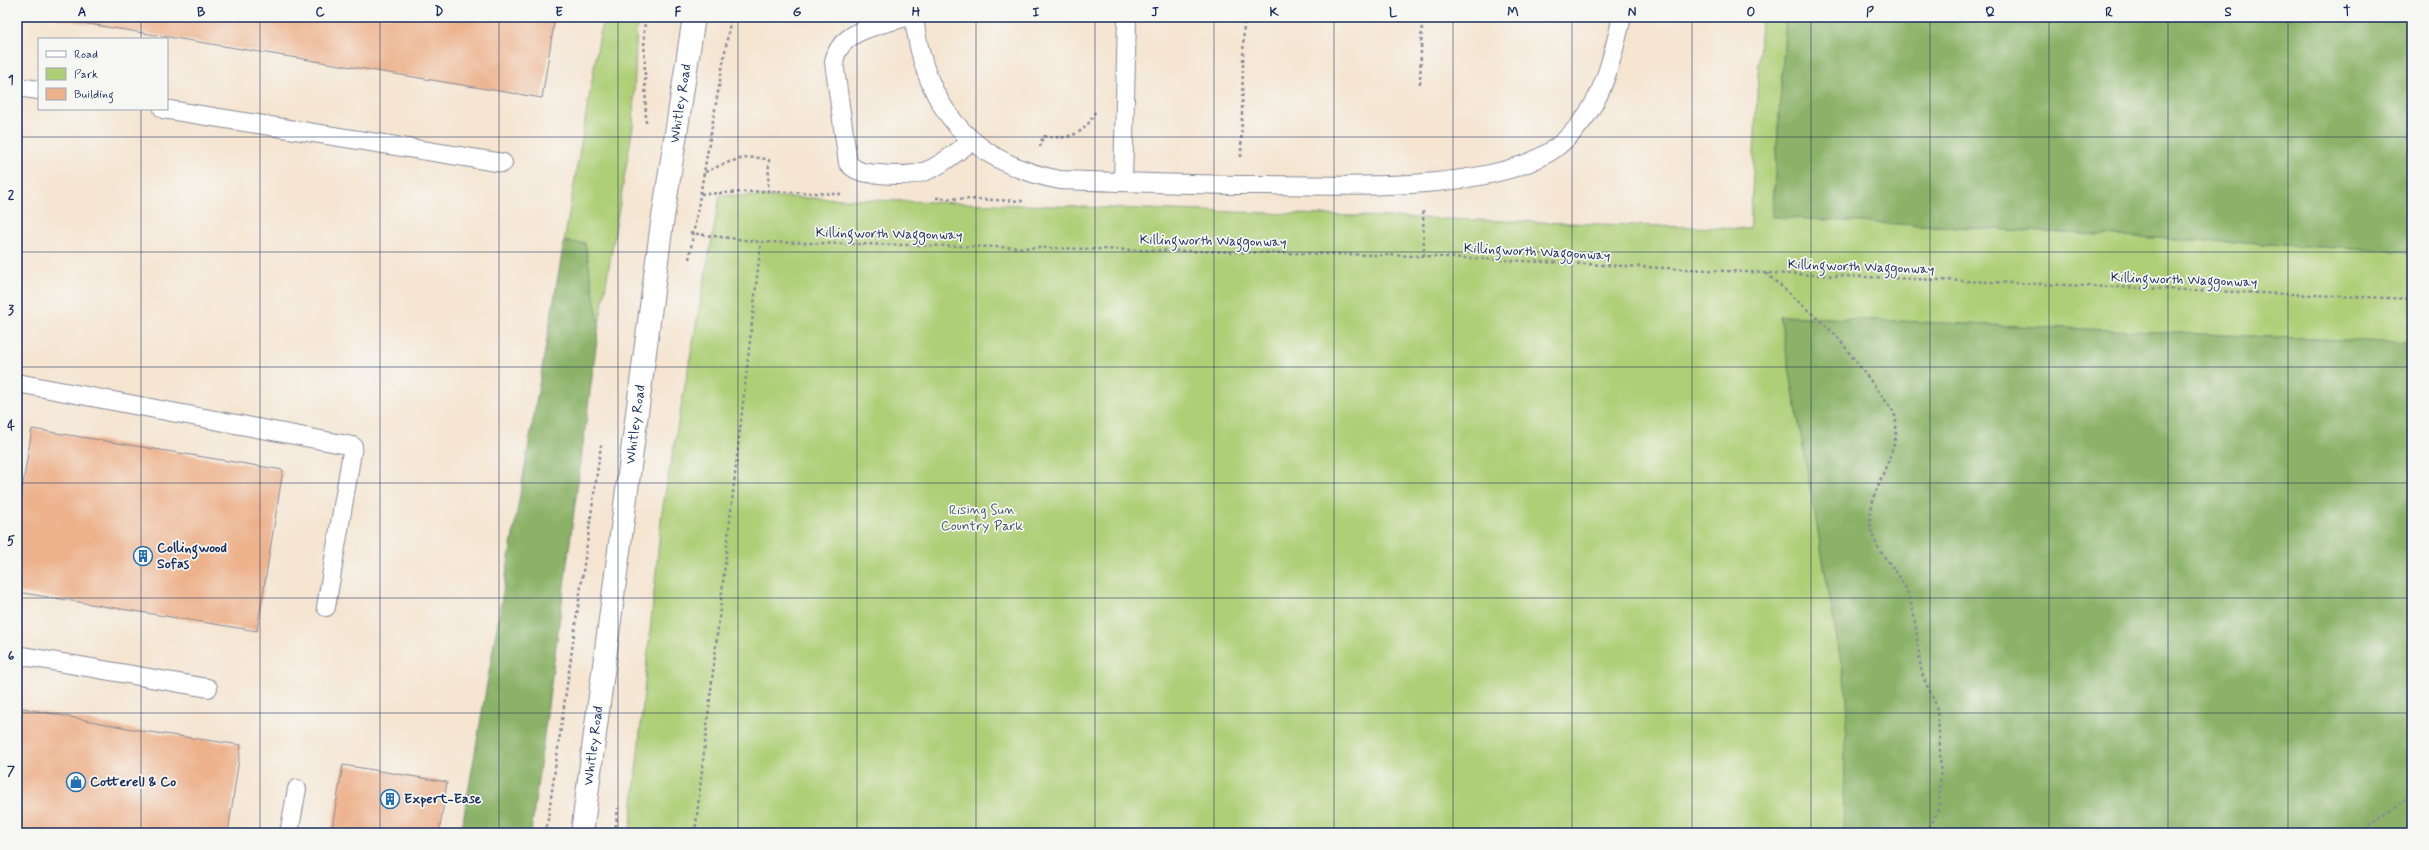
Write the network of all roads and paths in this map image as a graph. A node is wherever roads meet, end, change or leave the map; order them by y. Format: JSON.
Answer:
{"nodes":[{"id":1,"x":646,"y":17,"type":"edge"},
{"id":2,"x":694,"y":17,"type":"edge"},
{"id":3,"x":731,"y":17,"type":"edge"},
{"id":4,"x":906,"y":17,"type":"edge"},
{"id":5,"x":914,"y":17,"type":"edge"},
{"id":6,"x":1127,"y":17,"type":"edge"},
{"id":7,"x":1244,"y":17,"type":"edge"},
{"id":8,"x":1422,"y":17,"type":"edge"},
{"id":9,"x":1622,"y":17,"type":"edge"},
{"id":10,"x":1420,"y":84,"type":"dead end"},
{"id":11,"x":17,"y":87,"type":"edge"},
{"id":12,"x":38,"y":90,"type":"edge"},
{"id":13,"x":168,"y":110,"type":"edge"},
{"id":14,"x":646,"y":125,"type":"dead end"},
{"id":15,"x":972,"y":141,"type":"junction"},
{"id":16,"x":503,"y":163,"type":"dead end"},
{"id":17,"x":1123,"y":182,"type":"junction"},
{"id":18,"x":1251,"y":185,"type":"junction"},
{"id":19,"x":768,"y":191,"type":"dead end"},
{"id":20,"x":701,"y":194,"type":"junction"},
{"id":21,"x":661,"y":230,"type":"junction"},
{"id":22,"x":694,"y":234,"type":"junction"},
{"id":23,"x":761,"y":242,"type":"junction"},
{"id":24,"x":1766,"y":273,"type":"junction"},
{"id":25,"x":2412,"y":299,"type":"edge"},
{"id":26,"x":17,"y":383,"type":"edge"},
{"id":27,"x":601,"y":440,"type":"dead end"},
{"id":28,"x":326,"y":607,"type":"dead end"},
{"id":29,"x":17,"y":655,"type":"edge"},
{"id":30,"x":208,"y":688,"type":"dead end"},
{"id":31,"x":297,"y":789,"type":"dead end"},
{"id":32,"x":2412,"y":795,"type":"edge"},
{"id":33,"x":289,"y":833,"type":"edge"},
{"id":34,"x":546,"y":833,"type":"edge"},
{"id":35,"x":582,"y":833,"type":"edge"},
{"id":36,"x":695,"y":833,"type":"edge"},
{"id":37,"x":1926,"y":833,"type":"edge"},
{"id":38,"x":2360,"y":833,"type":"edge"}],
"edges":[{"from":1,"to":14,"type":"path"},
{"from":2,"to":21,"type":"main road","name":"Whitley Road"},
{"from":3,"to":20,"type":"path"},
{"from":4,"to":15,"type":"lane"},
{"from":5,"to":15,"type":"lane"},
{"from":6,"to":17,"type":"lane"},
{"from":7,"to":18,"type":"path"},
{"from":8,"to":10,"type":"path"},
{"from":9,"to":18,"type":"lane"},
{"from":11,"to":12,"type":"lane"},
{"from":13,"to":16,"type":"lane"},
{"from":15,"to":17,"type":"lane"},
{"from":17,"to":18,"type":"lane"},
{"from":19,"to":20,"type":"path"},
{"from":20,"to":22,"type":"path"},
{"from":21,"to":22,"type":"path","name":"Killingworth Waggonway"},
{"from":21,"to":35,"type":"main road","name":"Whitley Road"},
{"from":22,"to":23,"type":"path","name":"Killingworth Waggonway"},
{"from":23,"to":24,"type":"path","name":"Killingworth Waggonway"},
{"from":23,"to":36,"type":"path"},
{"from":24,"to":25,"type":"path","name":"Killingworth Waggonway"},
{"from":24,"to":37,"type":"path"},
{"from":26,"to":28,"type":"lane"},
{"from":27,"to":34,"type":"path"},
{"from":29,"to":30,"type":"lane"},
{"from":31,"to":33,"type":"lane"},
{"from":32,"to":38,"type":"path"}]}
